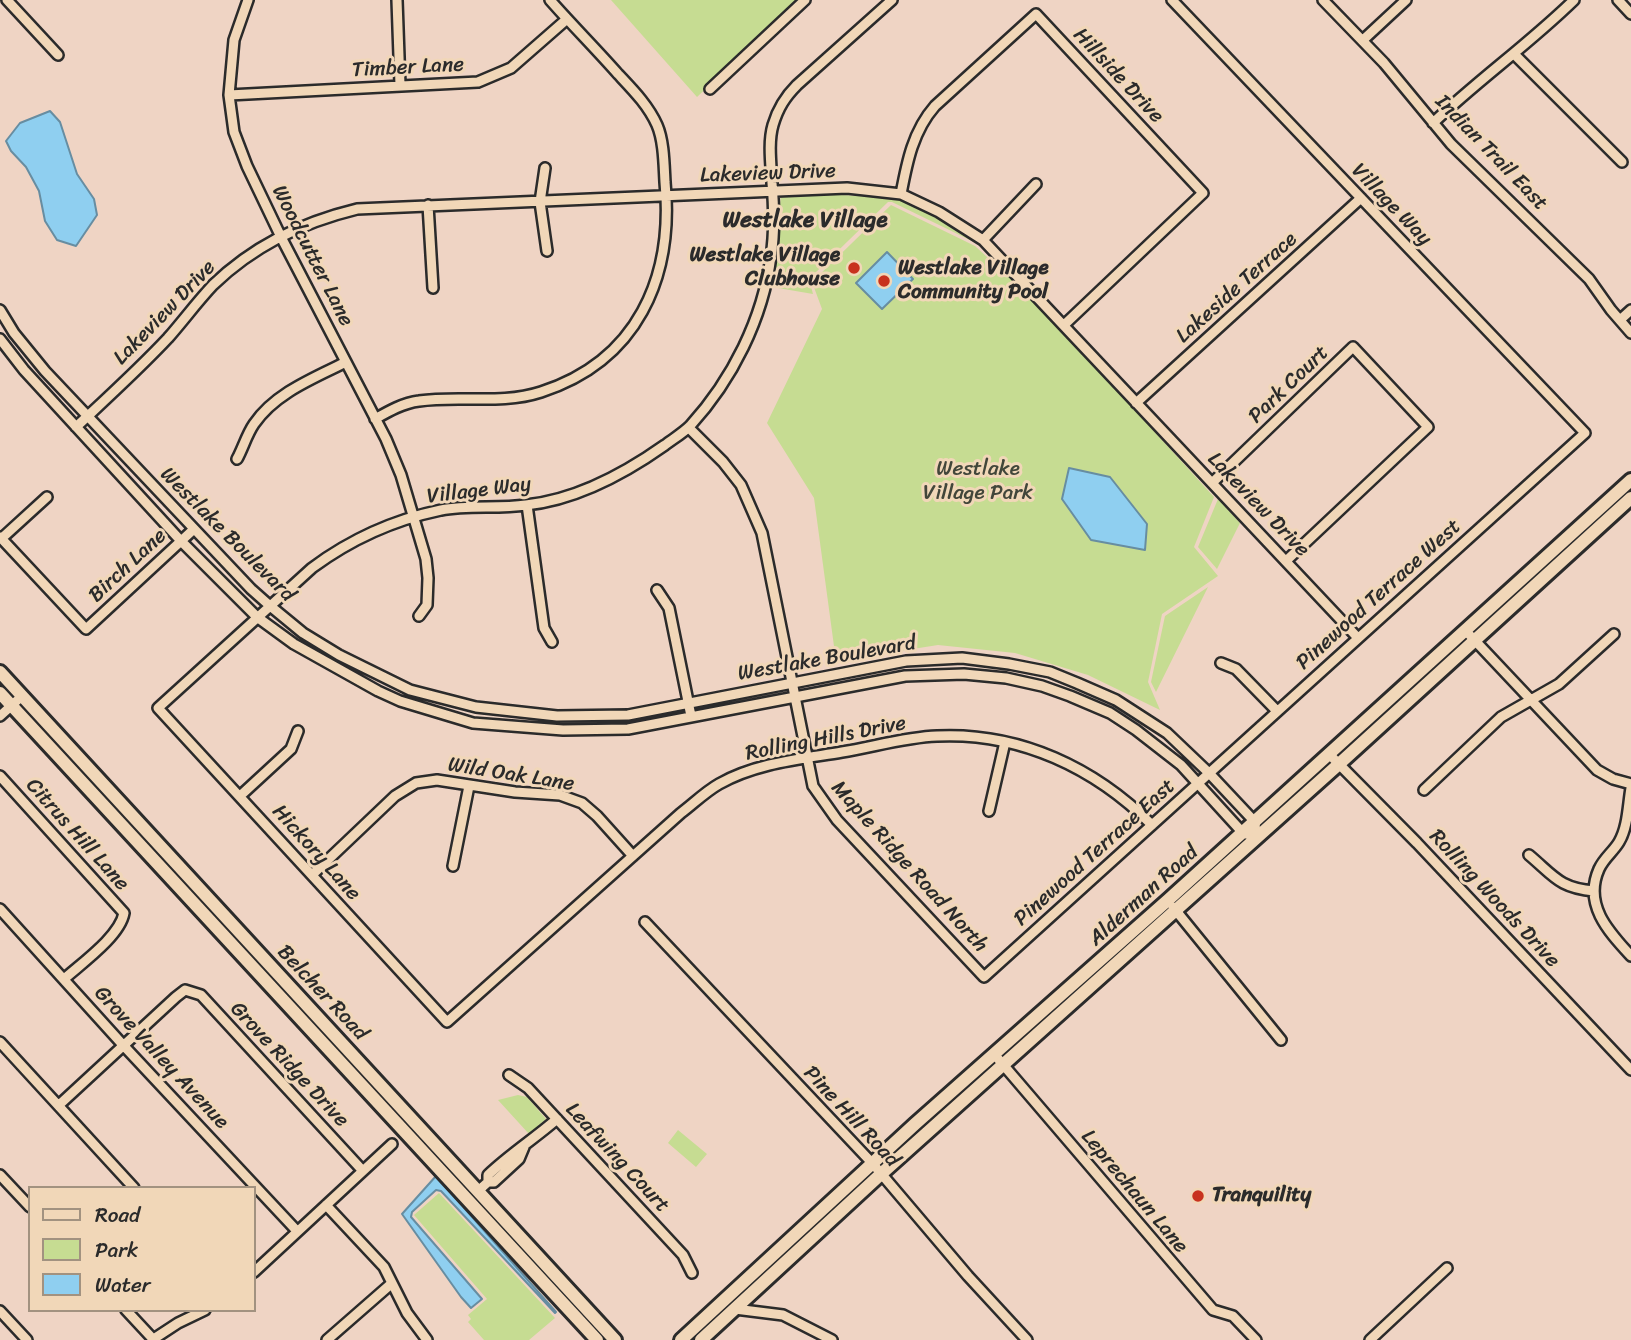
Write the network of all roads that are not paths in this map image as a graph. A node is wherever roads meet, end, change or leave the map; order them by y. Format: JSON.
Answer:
{"nodes":[{"id":1,"x":7,"y":0,"type":"edge"},
{"id":2,"x":248,"y":0,"type":"edge"},
{"id":3,"x":397,"y":0,"type":"edge"},
{"id":4,"x":550,"y":0,"type":"edge"},
{"id":5,"x":805,"y":0,"type":"edge"},
{"id":6,"x":892,"y":0,"type":"edge"},
{"id":7,"x":1172,"y":0,"type":"edge"},
{"id":8,"x":1324,"y":0,"type":"edge"},
{"id":9,"x":1406,"y":0,"type":"edge"},
{"id":10,"x":1574,"y":0,"type":"edge"},
{"id":11,"x":1618,"y":0,"type":"edge"},
{"id":12,"x":1631,"y":14,"type":"edge"},
{"id":13,"x":567,"y":19,"type":"junction"},
{"id":14,"x":1363,"y":40,"type":"junction"},
{"id":15,"x":1514,"y":54,"type":"junction"},
{"id":16,"x":58,"y":55,"type":"dead end"},
{"id":17,"x":400,"y":85,"type":"junction"},
{"id":18,"x":710,"y":89,"type":"dead end"},
{"id":19,"x":229,"y":95,"type":"junction"},
{"id":20,"x":1433,"y":123,"type":"junction"},
{"id":21,"x":1622,"y":162,"type":"dead end"},
{"id":22,"x":545,"y":168,"type":"dead end"},
{"id":23,"x":1036,"y":184,"type":"dead end"},
{"id":24,"x":773,"y":191,"type":"junction"},
{"id":25,"x":901,"y":194,"type":"junction"},
{"id":26,"x":666,"y":195,"type":"junction"},
{"id":27,"x":1361,"y":198,"type":"junction"},
{"id":28,"x":540,"y":202,"type":"junction"},
{"id":29,"x":428,"y":205,"type":"junction"},
{"id":30,"x":281,"y":237,"type":"junction"},
{"id":31,"x":983,"y":240,"type":"junction"},
{"id":32,"x":547,"y":251,"type":"dead end"},
{"id":33,"x":433,"y":288,"type":"dead end"},
{"id":34,"x":0,"y":310,"type":"edge"},
{"id":35,"x":1631,"y":310,"type":"edge"},
{"id":36,"x":1620,"y":320,"type":"junction"},
{"id":37,"x":1064,"y":325,"type":"junction"},
{"id":38,"x":1631,"y":333,"type":"edge"},
{"id":39,"x":0,"y":339,"type":"edge"},
{"id":40,"x":346,"y":362,"type":"junction"},
{"id":41,"x":1136,"y":403,"type":"junction"},
{"id":42,"x":88,"y":416,"type":"junction"},
{"id":43,"x":375,"y":419,"type":"junction"},
{"id":44,"x":76,"y":427,"type":"junction"},
{"id":45,"x":689,"y":428,"type":"junction"},
{"id":46,"x":1585,"y":433,"type":"joint"},
{"id":47,"x":237,"y":459,"type":"dead end"},
{"id":48,"x":1631,"y":480,"type":"edge"},
{"id":49,"x":1212,"y":483,"type":"junction"},
{"id":50,"x":47,"y":496,"type":"dead end"},
{"id":51,"x":1631,"y":498,"type":"edge"},
{"id":52,"x":527,"y":505,"type":"junction"},
{"id":53,"x":412,"y":517,"type":"junction"},
{"id":54,"x":194,"y":529,"type":"junction"},
{"id":55,"x":1,"y":538,"type":"edge"},
{"id":56,"x":181,"y":541,"type":"junction"},
{"id":57,"x":1287,"y":561,"type":"junction"},
{"id":58,"x":657,"y":590,"type":"dead end"},
{"id":59,"x":269,"y":605,"type":"junction"},
{"id":60,"x":419,"y":616,"type":"dead end"},
{"id":61,"x":257,"y":617,"type":"junction"},
{"id":62,"x":1614,"y":634,"type":"dead end"},
{"id":63,"x":1469,"y":635,"type":"junction"},
{"id":64,"x":1358,"y":638,"type":"junction"},
{"id":65,"x":552,"y":642,"type":"dead end"},
{"id":66,"x":1221,"y":663,"type":"dead end"},
{"id":67,"x":0,"y":671,"type":"edge"},
{"id":68,"x":791,"y":681,"type":"junction"},
{"id":69,"x":0,"y":693,"type":"edge"},
{"id":70,"x":22,"y":696,"type":"junction"},
{"id":71,"x":794,"y":697,"type":"junction"},
{"id":72,"x":1532,"y":699,"type":"junction"},
{"id":73,"x":688,"y":702,"type":"junction"},
{"id":74,"x":11,"y":705,"type":"junction"},
{"id":75,"x":158,"y":708,"type":"joint"},
{"id":76,"x":1277,"y":711,"type":"junction"},
{"id":77,"x":0,"y":716,"type":"edge"},
{"id":78,"x":691,"y":716,"type":"junction"},
{"id":79,"x":298,"y":731,"type":"dead end"},
{"id":80,"x":1005,"y":743,"type":"junction"},
{"id":81,"x":806,"y":758,"type":"junction"},
{"id":82,"x":1334,"y":759,"type":"junction"},
{"id":83,"x":1209,"y":773,"type":"junction"},
{"id":84,"x":0,"y":776,"type":"edge"},
{"id":85,"x":1199,"y":784,"type":"junction"},
{"id":86,"x":468,"y":786,"type":"junction"},
{"id":87,"x":1631,"y":786,"type":"edge"},
{"id":88,"x":1424,"y":790,"type":"dead end"},
{"id":89,"x":240,"y":796,"type":"junction"},
{"id":90,"x":989,"y":811,"type":"dead end"},
{"id":91,"x":1255,"y":822,"type":"junction"},
{"id":92,"x":1152,"y":825,"type":"junction"},
{"id":93,"x":1249,"y":835,"type":"junction"},
{"id":94,"x":1529,"y":855,"type":"dead end"},
{"id":95,"x":633,"y":856,"type":"junction"},
{"id":96,"x":453,"y":866,"type":"dead end"},
{"id":97,"x":312,"y":875,"type":"junction"},
{"id":98,"x":1594,"y":891,"type":"junction"},
{"id":99,"x":1172,"y":905,"type":"junction"},
{"id":100,"x":0,"y":909,"type":"edge"},
{"id":101,"x":645,"y":922,"type":"dead end"},
{"id":102,"x":1631,"y":956,"type":"edge"},
{"id":103,"x":984,"y":977,"type":"joint"},
{"id":104,"x":64,"y":979,"type":"junction"},
{"id":105,"x":447,"y":1022,"type":"joint"},
{"id":106,"x":1281,"y":1040,"type":"dead end"},
{"id":107,"x":0,"y":1042,"type":"edge"},
{"id":108,"x":123,"y":1045,"type":"junction"},
{"id":109,"x":998,"y":1059,"type":"junction"},
{"id":110,"x":1631,"y":1070,"type":"edge"},
{"id":111,"x":509,"y":1075,"type":"dead end"},
{"id":112,"x":59,"y":1105,"type":"junction"},
{"id":113,"x":557,"y":1119,"type":"junction"},
{"id":114,"x":392,"y":1144,"type":"dead end"},
{"id":115,"x":877,"y":1169,"type":"junction"},
{"id":116,"x":363,"y":1171,"type":"junction"},
{"id":117,"x":0,"y":1175,"type":"edge"},
{"id":118,"x":132,"y":1186,"type":"edge"},
{"id":119,"x":255,"y":1186,"type":"edge"},
{"id":120,"x":483,"y":1186,"type":"junction"},
{"id":121,"x":256,"y":1187,"type":"edge"},
{"id":122,"x":468,"y":1201,"type":"junction"},
{"id":123,"x":28,"y":1205,"type":"edge"},
{"id":124,"x":327,"y":1205,"type":"junction"},
{"id":125,"x":297,"y":1231,"type":"junction"},
{"id":126,"x":1447,"y":1268,"type":"dead end"},
{"id":127,"x":256,"y":1270,"type":"edge"},
{"id":128,"x":692,"y":1273,"type":"dead end"},
{"id":129,"x":391,"y":1284,"type":"junction"},
{"id":130,"x":735,"y":1309,"type":"junction"},
{"id":131,"x":0,"y":1311,"type":"edge"},
{"id":132,"x":128,"y":1312,"type":"edge"},
{"id":133,"x":201,"y":1312,"type":"edge"},
{"id":134,"x":153,"y":1339,"type":"edge"},
{"id":135,"x":27,"y":1340,"type":"edge"},
{"id":136,"x":327,"y":1340,"type":"edge"},
{"id":137,"x":427,"y":1340,"type":"edge"},
{"id":138,"x":597,"y":1340,"type":"edge"},
{"id":139,"x":615,"y":1340,"type":"edge"},
{"id":140,"x":681,"y":1340,"type":"edge"},
{"id":141,"x":701,"y":1340,"type":"edge"},
{"id":142,"x":832,"y":1340,"type":"edge"},
{"id":143,"x":1027,"y":1340,"type":"edge"},
{"id":144,"x":1256,"y":1340,"type":"edge"},
{"id":145,"x":1370,"y":1340,"type":"edge"}],
"edges":[{"from":1,"to":16,"type":"street"},
{"from":2,"to":19,"type":"street","name":"Woodcutter Lane"},
{"from":3,"to":17,"type":"street"},
{"from":4,"to":13,"type":"street"},
{"from":5,"to":18,"type":"street"},
{"from":6,"to":24,"type":"street","name":"Village Way"},
{"from":7,"to":27,"type":"street","name":"Village Way"},
{"from":8,"to":14,"type":"street","name":"Indian Trail East"},
{"from":9,"to":14,"type":"street"},
{"from":10,"to":15,"type":"street"},
{"from":11,"to":12,"type":"street"},
{"from":13,"to":17,"type":"street","name":"Timber Lane"},
{"from":13,"to":26,"type":"street"},
{"from":14,"to":20,"type":"street","name":"Indian Trail East"},
{"from":15,"to":20,"type":"street"},
{"from":15,"to":21,"type":"street"},
{"from":17,"to":19,"type":"street","name":"Timber Lane"},
{"from":19,"to":30,"type":"street","name":"Woodcutter Lane"},
{"from":20,"to":36,"type":"street","name":"Indian Trail East"},
{"from":22,"to":28,"type":"street"},
{"from":23,"to":31,"type":"street"},
{"from":24,"to":25,"type":"street","name":"Lakeview Drive"},
{"from":24,"to":26,"type":"street","name":"Lakeview Drive"},
{"from":24,"to":45,"type":"street","name":"Village Way"},
{"from":25,"to":31,"type":"street","name":"Lakeview Drive"},
{"from":25,"to":37,"type":"street","name":"Hillside Drive"},
{"from":26,"to":28,"type":"street","name":"Lakeview Drive"},
{"from":26,"to":43,"type":"street"},
{"from":27,"to":41,"type":"street","name":"Lakeside Terrace"},
{"from":27,"to":46,"type":"street","name":"Village Way"},
{"from":28,"to":29,"type":"street","name":"Lakeview Drive"},
{"from":28,"to":32,"type":"street"},
{"from":29,"to":30,"type":"street","name":"Lakeview Drive"},
{"from":29,"to":33,"type":"street"},
{"from":30,"to":40,"type":"street","name":"Woodcutter Lane"},
{"from":30,"to":42,"type":"street","name":"Lakeview Drive"},
{"from":31,"to":37,"type":"street","name":"Lakeview Drive"},
{"from":34,"to":42,"type":"street","name":"Westlake Boulevard"},
{"from":35,"to":36,"type":"street"},
{"from":36,"to":38,"type":"street","name":"Indian Trail East"},
{"from":37,"to":41,"type":"street","name":"Lakeview Drive"},
{"from":39,"to":44,"type":"street","name":"Westlake Boulevard"},
{"from":40,"to":43,"type":"street","name":"Woodcutter Lane"},
{"from":40,"to":47,"type":"street"},
{"from":41,"to":49,"type":"street","name":"Lakeview Drive"},
{"from":42,"to":44,"type":"street","name":"Lakeview Drive"},
{"from":42,"to":54,"type":"street","name":"Westlake Boulevard"},
{"from":43,"to":53,"type":"street","name":"Woodcutter Lane"},
{"from":44,"to":56,"type":"street","name":"Westlake Boulevard"},
{"from":45,"to":52,"type":"street","name":"Village Way"},
{"from":45,"to":68,"type":"street","name":"Maple Ridge Road North"},
{"from":46,"to":64,"type":"street","name":"Pinewood Terrace West"},
{"from":48,"to":63,"type":"main road","name":"Alderman Road"},
{"from":49,"to":57,"type":"street","name":"Lakeview Drive"},
{"from":49,"to":57,"type":"street","name":"Park Court"},
{"from":50,"to":55,"type":"street"},
{"from":51,"to":63,"type":"main road","name":"Alderman Road"},
{"from":52,"to":53,"type":"street","name":"Village Way"},
{"from":52,"to":65,"type":"street"},
{"from":53,"to":59,"type":"street","name":"Village Way"},
{"from":53,"to":60,"type":"street","name":"Woodcutter Lane"},
{"from":54,"to":56,"type":"street","name":"Birch Lane"},
{"from":54,"to":59,"type":"street","name":"Westlake Boulevard"},
{"from":55,"to":56,"type":"street","name":"Birch Lane"},
{"from":56,"to":61,"type":"street","name":"Westlake Boulevard"},
{"from":57,"to":64,"type":"street","name":"Lakeview Drive"},
{"from":58,"to":73,"type":"street"},
{"from":59,"to":61,"type":"street","name":"Village Way"},
{"from":59,"to":73,"type":"street","name":"Westlake Boulevard"},
{"from":61,"to":75,"type":"street","name":"Village Way"},
{"from":61,"to":78,"type":"street","name":"Westlake Boulevard"},
{"from":62,"to":72,"type":"street"},
{"from":63,"to":72,"type":"street"},
{"from":63,"to":82,"type":"main road","name":"Alderman Road"},
{"from":64,"to":76,"type":"street","name":"Pinewood Terrace West"},
{"from":66,"to":76,"type":"street"},
{"from":67,"to":70,"type":"main road","name":"Belcher Road"},
{"from":68,"to":71,"type":"street","name":"Maple Ridge Road North"},
{"from":68,"to":73,"type":"street","name":"Westlake Boulevard"},
{"from":68,"to":83,"type":"street","name":"Westlake Boulevard"},
{"from":69,"to":74,"type":"main road","name":"Belcher Road"},
{"from":70,"to":74,"type":"street"},
{"from":70,"to":120,"type":"main road","name":"Belcher Road"},
{"from":71,"to":78,"type":"street","name":"Westlake Boulevard"},
{"from":71,"to":81,"type":"street","name":"Maple Ridge Road North"},
{"from":71,"to":85,"type":"street","name":"Westlake Boulevard"},
{"from":72,"to":87,"type":"street"},
{"from":72,"to":88,"type":"street"},
{"from":73,"to":78,"type":"street"},
{"from":74,"to":77,"type":"street"},
{"from":74,"to":122,"type":"main road","name":"Belcher Road"},
{"from":75,"to":89,"type":"street","name":"Hickory Lane"},
{"from":76,"to":83,"type":"street","name":"Pinewood Terrace West"},
{"from":79,"to":89,"type":"street"},
{"from":80,"to":81,"type":"street","name":"Rolling Hills Drive"},
{"from":80,"to":90,"type":"street"},
{"from":80,"to":92,"type":"street","name":"Rolling Hills Drive"},
{"from":81,"to":95,"type":"street","name":"Rolling Hills Drive"},
{"from":81,"to":103,"type":"street","name":"Maple Ridge Road North"},
{"from":82,"to":91,"type":"main road","name":"Alderman Road"},
{"from":82,"to":93,"type":"main road","name":"Alderman Road"},
{"from":82,"to":110,"type":"street","name":"Rolling Woods Drive"},
{"from":83,"to":85,"type":"street","name":"Pinewood Terrace West"},
{"from":83,"to":91,"type":"street","name":"Westlake Boulevard"},
{"from":84,"to":104,"type":"street","name":"Citrus Hill Lane"},
{"from":85,"to":92,"type":"street","name":"Pinewood Terrace East"},
{"from":85,"to":93,"type":"street","name":"Westlake Boulevard"},
{"from":86,"to":95,"type":"street","name":"Wild Oak Lane"},
{"from":86,"to":96,"type":"street"},
{"from":86,"to":97,"type":"street","name":"Wild Oak Lane"},
{"from":87,"to":98,"type":"street"},
{"from":89,"to":97,"type":"street","name":"Hickory Lane"},
{"from":91,"to":93,"type":"main road","name":"Alderman Road"},
{"from":92,"to":103,"type":"street","name":"Pinewood Terrace East"},
{"from":93,"to":99,"type":"main road","name":"Alderman Road"},
{"from":94,"to":98,"type":"street"},
{"from":95,"to":105,"type":"street","name":"Rolling Hills Drive"},
{"from":97,"to":105,"type":"street","name":"Hickory Lane"},
{"from":98,"to":102,"type":"street"},
{"from":99,"to":106,"type":"street"},
{"from":99,"to":109,"type":"main road","name":"Alderman Road"},
{"from":100,"to":104,"type":"street","name":"Grove Valley Avenue"},
{"from":101,"to":115,"type":"street","name":"Pine Hill Road"},
{"from":104,"to":108,"type":"street","name":"Grove Valley Avenue"},
{"from":107,"to":112,"type":"street"},
{"from":108,"to":112,"type":"street"},
{"from":108,"to":116,"type":"street","name":"Grove Ridge Drive"},
{"from":108,"to":119,"type":"street","name":"Grove Valley Avenue"},
{"from":109,"to":115,"type":"main road","name":"Alderman Road"},
{"from":109,"to":144,"type":"street","name":"Leprechaun Lane"},
{"from":111,"to":113,"type":"street","name":"Leafwing Court"},
{"from":112,"to":118,"type":"street"},
{"from":113,"to":120,"type":"street"},
{"from":113,"to":128,"type":"street","name":"Leafwing Court"},
{"from":114,"to":116,"type":"street"},
{"from":115,"to":130,"type":"main road","name":"Alderman Road"},
{"from":115,"to":140,"type":"main road","name":"Alderman Road"},
{"from":115,"to":143,"type":"street","name":"Pine Hill Road"},
{"from":116,"to":124,"type":"street"},
{"from":117,"to":123,"type":"street"},
{"from":120,"to":122,"type":"main road"},
{"from":120,"to":139,"type":"main road","name":"Belcher Road"},
{"from":121,"to":125,"type":"street","name":"Grove Valley Avenue"},
{"from":122,"to":138,"type":"main road","name":"Belcher Road"},
{"from":124,"to":125,"type":"street"},
{"from":124,"to":129,"type":"street"},
{"from":125,"to":127,"type":"street"},
{"from":126,"to":145,"type":"street"},
{"from":129,"to":136,"type":"street"},
{"from":129,"to":137,"type":"street"},
{"from":130,"to":141,"type":"main road","name":"Alderman Road"},
{"from":130,"to":142,"type":"street"},
{"from":131,"to":135,"type":"street"},
{"from":132,"to":134,"type":"street"},
{"from":133,"to":134,"type":"street"}]}
